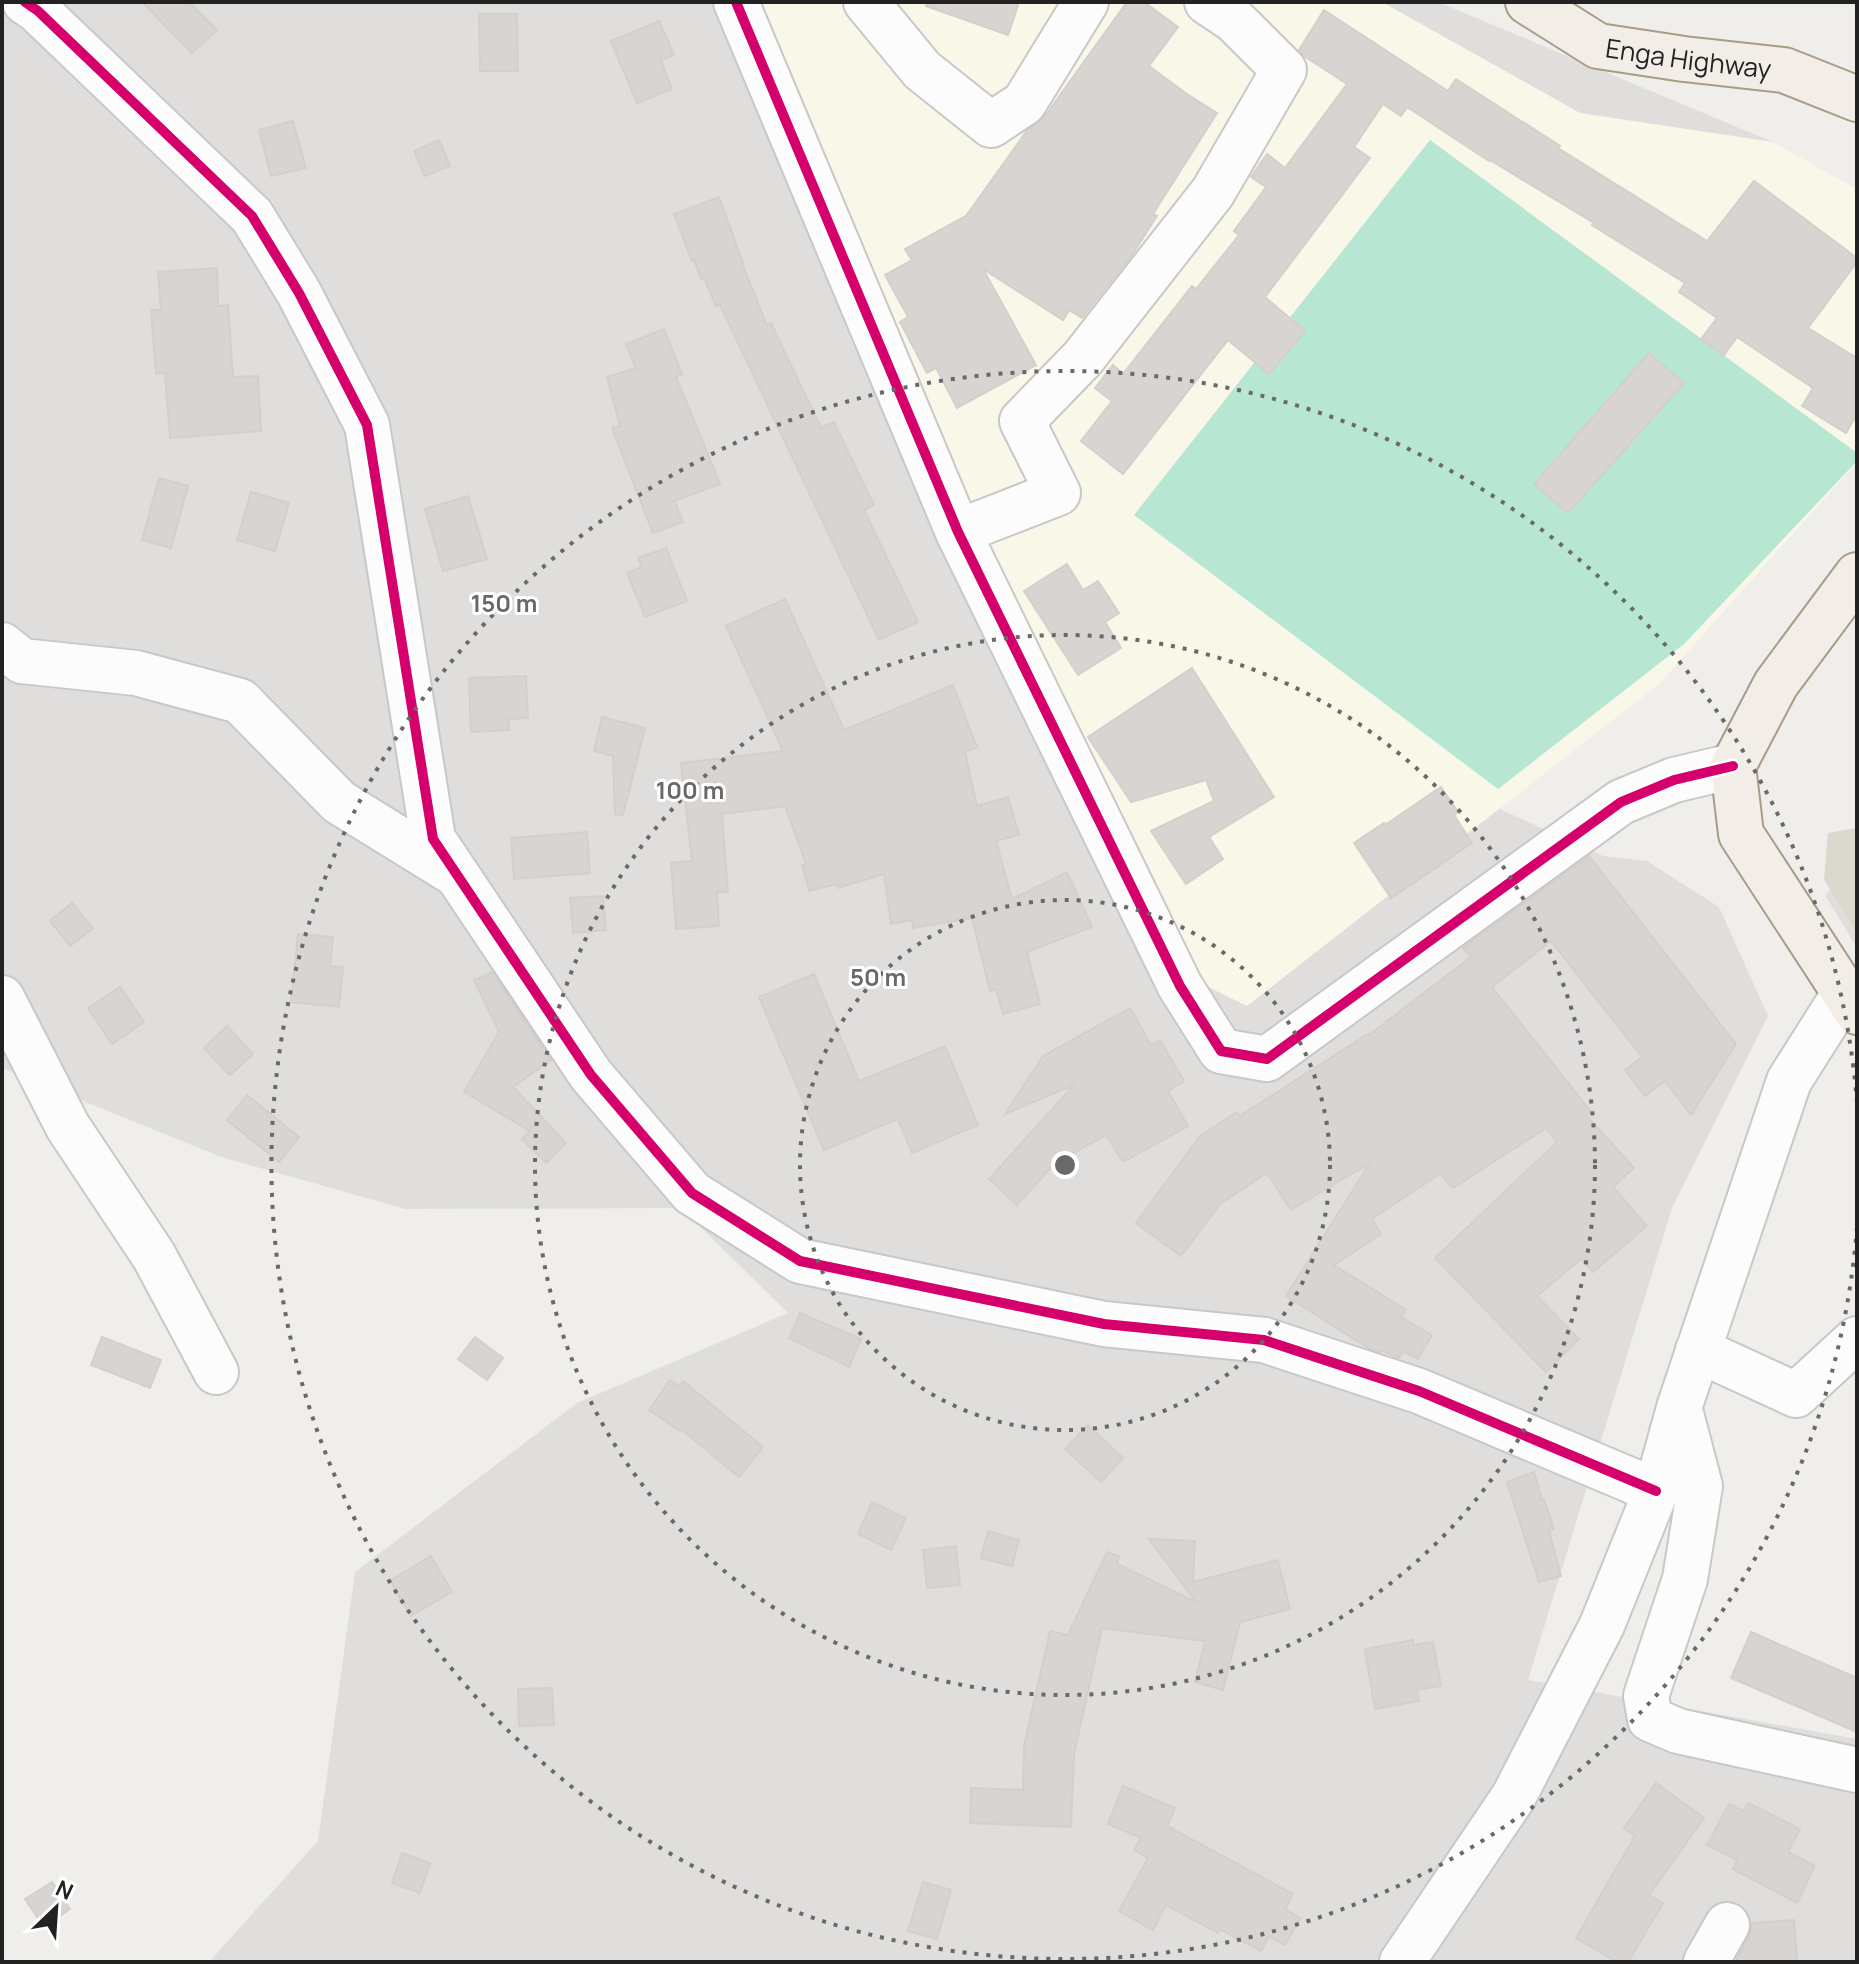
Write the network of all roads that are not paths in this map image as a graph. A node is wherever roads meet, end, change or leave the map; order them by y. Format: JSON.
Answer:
{"nodes":[{"id":1,"x":25,"y":2,"type":"edge"},
{"id":2,"x":736,"y":2,"type":"edge"},
{"id":3,"x":866,"y":2,"type":"edge"},
{"id":4,"x":1086,"y":2,"type":"edge"},
{"id":5,"x":1207,"y":2,"type":"edge"},
{"id":6,"x":1528,"y":2,"type":"edge"},
{"id":7,"x":1857,"y":99,"type":"edge"},
{"id":8,"x":958,"y":532,"type":"junction"},
{"id":9,"x":1857,"y":575,"type":"edge"},
{"id":10,"x":2,"y":645,"type":"edge"},
{"id":11,"x":1733,"y":766,"type":"junction"},
{"id":12,"x":456,"y":874,"type":"junction"},
{"id":13,"x":2,"y":998,"type":"edge"},
{"id":14,"x":1851,"y":1003,"type":"edge"},
{"id":15,"x":1857,"y":1339,"type":"edge"},
{"id":16,"x":1698,"y":1350,"type":"junction"},
{"id":17,"x":216,"y":1372,"type":"dead end"},
{"id":18,"x":1679,"y":1408,"type":"junction"},
{"id":19,"x":1656,"y":1491,"type":"junction"},
{"id":20,"x":1857,"y":1770,"type":"edge"},
{"id":21,"x":1727,"y":1925,"type":"dead end"},
{"id":22,"x":1402,"y":1962,"type":"edge"},
{"id":23,"x":1706,"y":1962,"type":"edge"}],
"edges":[{"from":1,"to":12,"type":"street"},
{"from":2,"to":8,"type":"street"},
{"from":3,"to":4,"type":"street"},
{"from":5,"to":8,"type":"street"},
{"from":6,"to":7,"type":"main road","name":"Enga Highway"},
{"from":8,"to":11,"type":"street"},
{"from":9,"to":11,"type":"main road"},
{"from":10,"to":12,"type":"street"},
{"from":11,"to":14,"type":"main road"},
{"from":12,"to":19,"type":"street"},
{"from":13,"to":17,"type":"street"},
{"from":14,"to":16,"type":"street"},
{"from":15,"to":16,"type":"street"},
{"from":16,"to":18,"type":"street"},
{"from":18,"to":19,"type":"street"},
{"from":18,"to":20,"type":"street"},
{"from":19,"to":22,"type":"street"},
{"from":21,"to":23,"type":"street"}]}
